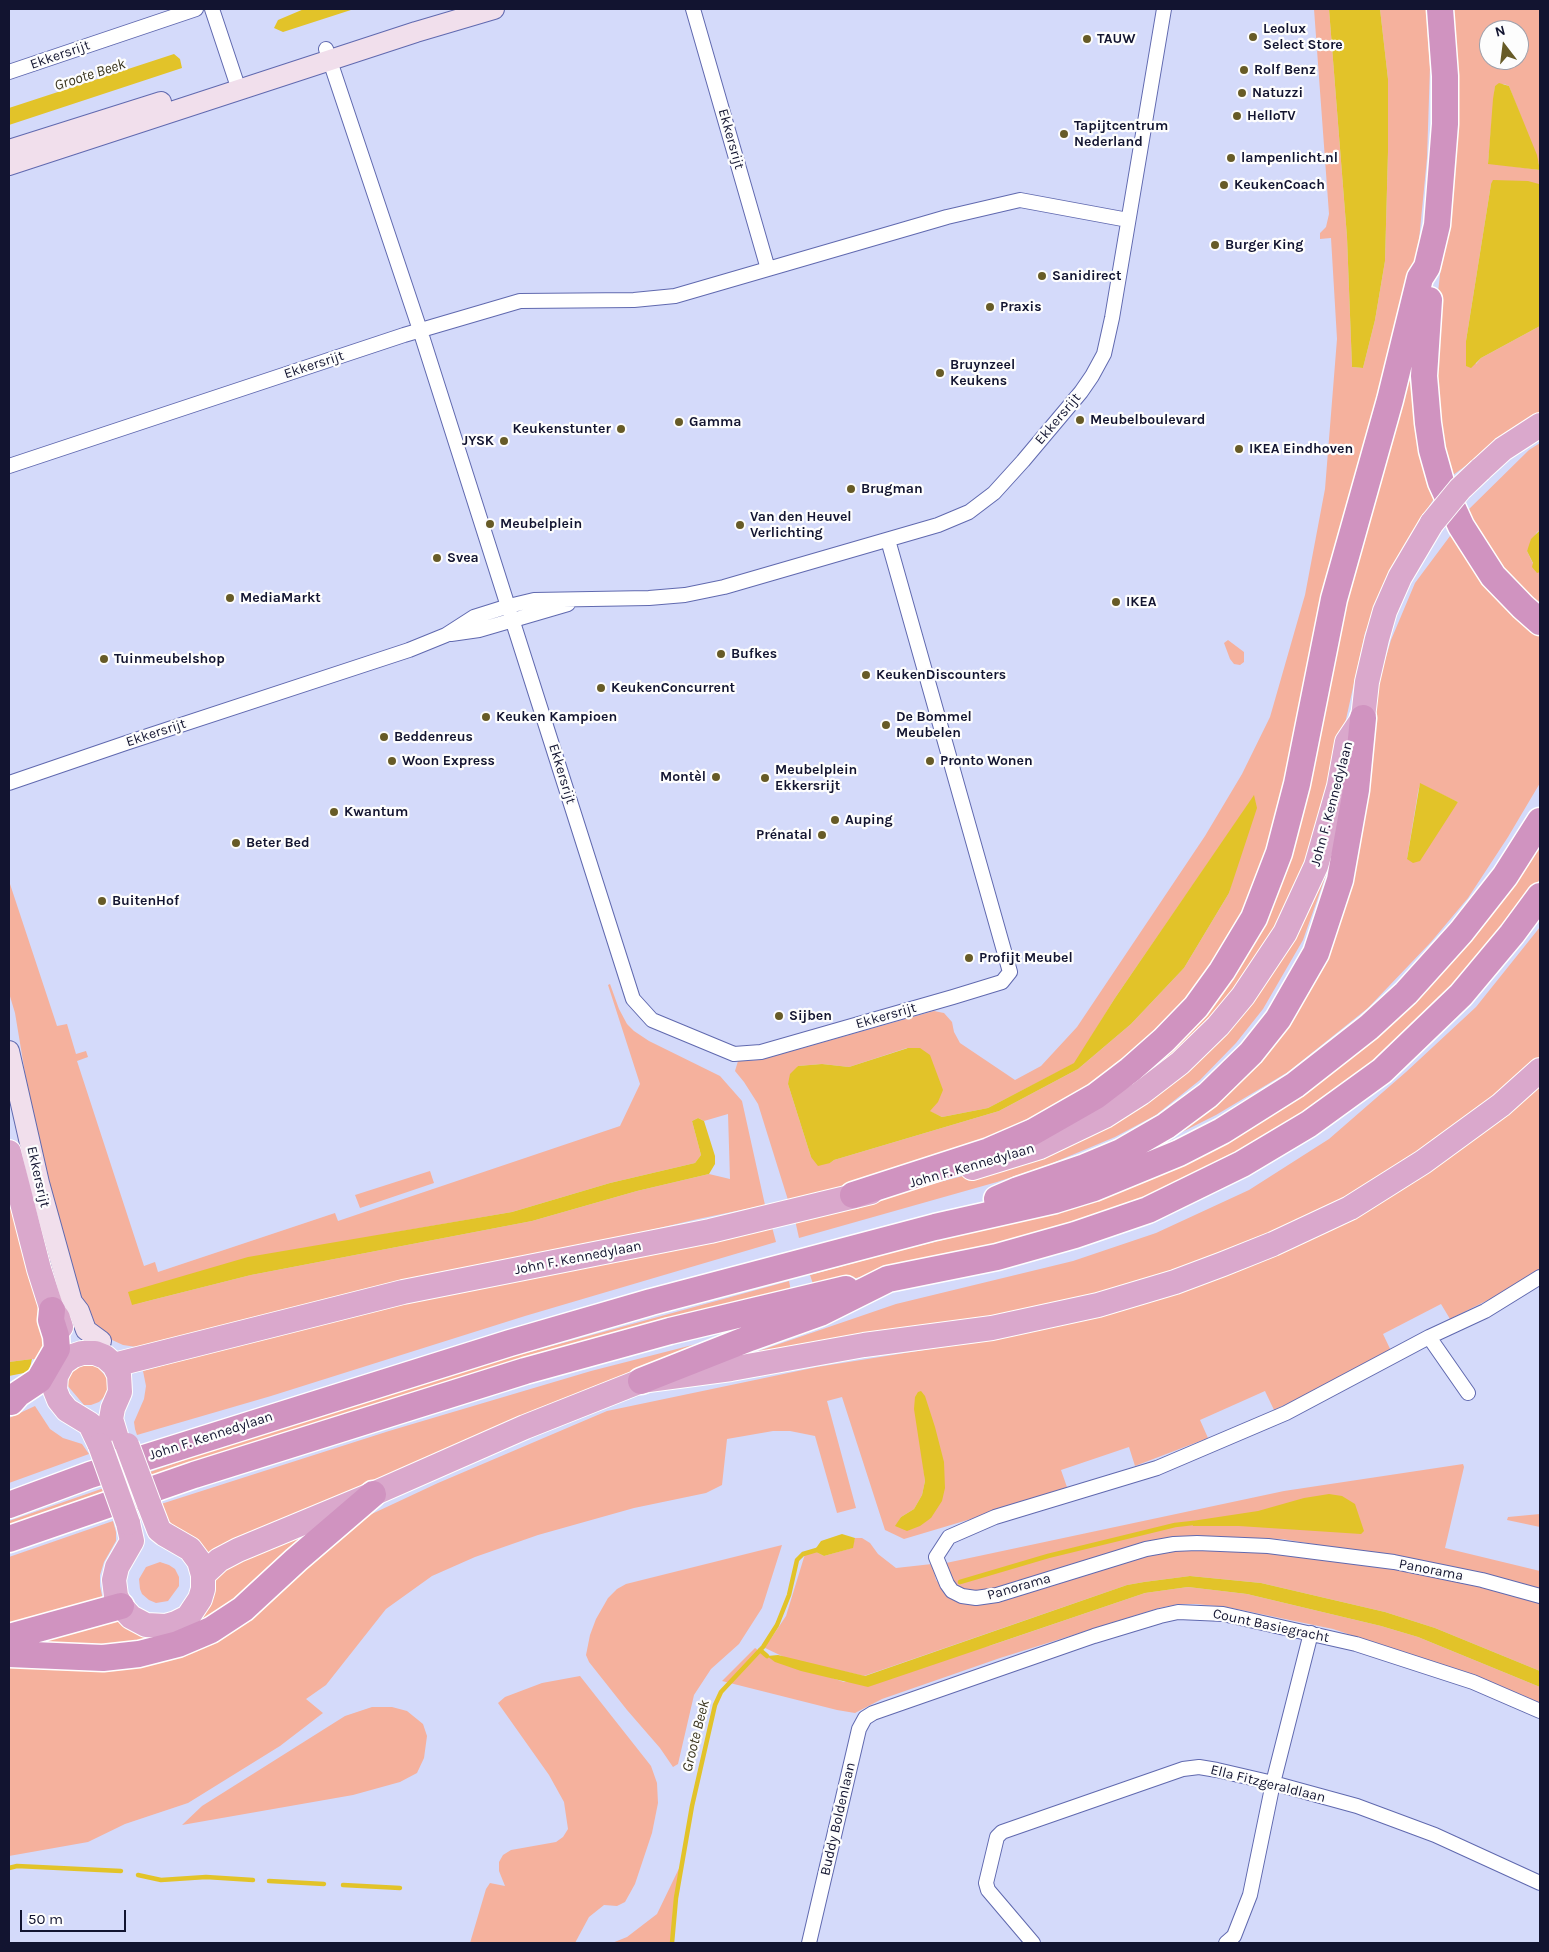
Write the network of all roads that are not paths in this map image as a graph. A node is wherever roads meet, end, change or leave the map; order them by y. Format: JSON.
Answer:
{"nodes":[{"id":1,"x":196,"y":9,"type":"edge"},
{"id":2,"x":212,"y":9,"type":"edge"},
{"id":3,"x":451,"y":9,"type":"edge"},
{"id":4,"x":494,"y":9,"type":"edge"},
{"id":5,"x":693,"y":9,"type":"edge"},
{"id":6,"x":1164,"y":9,"type":"edge"},
{"id":7,"x":1440,"y":9,"type":"edge"},
{"id":8,"x":328,"y":55,"type":"junction"},
{"id":9,"x":9,"y":72,"type":"edge"},
{"id":10,"x":237,"y":84,"type":"junction"},
{"id":11,"x":9,"y":150,"type":"edge"},
{"id":12,"x":9,"y":165,"type":"edge"},
{"id":13,"x":1128,"y":220,"type":"junction"},
{"id":14,"x":1427,"y":267,"type":"junction"},
{"id":15,"x":768,"y":268,"type":"junction"},
{"id":16,"x":420,"y":330,"type":"junction"},
{"id":17,"x":1540,"y":425,"type":"edge"},
{"id":18,"x":9,"y":466,"type":"edge"},
{"id":19,"x":888,"y":540,"type":"junction"},
{"id":20,"x":511,"y":613,"type":"junction"},
{"id":21,"x":1540,"y":622,"type":"edge"},
{"id":22,"x":1362,"y":718,"type":"junction"},
{"id":23,"x":9,"y":783,"type":"edge"},
{"id":24,"x":1540,"y":820,"type":"edge"},
{"id":25,"x":1540,"y":896,"type":"edge"},
{"id":26,"x":9,"y":1051,"type":"edge"},
{"id":27,"x":1540,"y":1070,"type":"edge"},
{"id":28,"x":9,"y":1152,"type":"edge"},
{"id":29,"x":853,"y":1195,"type":"junction"},
{"id":30,"x":935,"y":1227,"type":"junction"},
{"id":31,"x":888,"y":1279,"type":"junction"},
{"id":32,"x":1539,"y":1282,"type":"edge"},
{"id":33,"x":62,"y":1306,"type":"junction"},
{"id":34,"x":1429,"y":1336,"type":"junction"},
{"id":35,"x":86,"y":1351,"type":"junction"},
{"id":36,"x":120,"y":1364,"type":"junction"},
{"id":37,"x":641,"y":1381,"type":"junction"},
{"id":38,"x":55,"y":1383,"type":"junction"},
{"id":39,"x":1468,"y":1393,"type":"dead end"},
{"id":40,"x":10,"y":1402,"type":"edge"},
{"id":41,"x":114,"y":1440,"type":"junction"},
{"id":42,"x":373,"y":1494,"type":"junction"},
{"id":43,"x":9,"y":1505,"type":"edge"},
{"id":44,"x":142,"y":1518,"type":"junction"},
{"id":45,"x":9,"y":1539,"type":"edge"},
{"id":46,"x":203,"y":1575,"type":"junction"},
{"id":47,"x":1540,"y":1596,"type":"edge"},
{"id":48,"x":121,"y":1606,"type":"junction"},
{"id":49,"x":1310,"y":1634,"type":"junction"},
{"id":50,"x":9,"y":1637,"type":"edge"},
{"id":51,"x":9,"y":1654,"type":"edge"},
{"id":52,"x":885,"y":1709,"type":"joint"},
{"id":53,"x":1540,"y":1711,"type":"edge"},
{"id":54,"x":1273,"y":1783,"type":"junction"},
{"id":55,"x":1540,"y":1883,"type":"edge"},
{"id":56,"x":1233,"y":1941,"type":"edge"},
{"id":57,"x":810,"y":1943,"type":"edge"},
{"id":58,"x":1033,"y":1943,"type":"edge"}],
"edges":[{"from":1,"to":9,"type":"street","name":"Ekkersrijt"},
{"from":2,"to":10,"type":"street"},
{"from":3,"to":8,"type":"main road"},
{"from":4,"to":8,"type":"main road"},
{"from":5,"to":15,"type":"street","name":"Ekkersrijt"},
{"from":6,"to":13,"type":"street","name":"Ekkersrijt"},
{"from":7,"to":14,"type":"highway"},
{"from":8,"to":10,"type":"main road"},
{"from":8,"to":16,"type":"street","name":"Ekkersrijt"},
{"from":10,"to":11,"type":"main road"},
{"from":10,"to":12,"type":"main road"},
{"from":13,"to":15,"type":"street","name":"Ekkersrijt"},
{"from":13,"to":19,"type":"street","name":"Ekkersrijt"},
{"from":14,"to":21,"type":"highway"},
{"from":14,"to":29,"type":"highway"},
{"from":15,"to":16,"type":"street","name":"Ekkersrijt"},
{"from":16,"to":18,"type":"street","name":"Ekkersrijt"},
{"from":16,"to":20,"type":"street","name":"Ekkersrijt"},
{"from":17,"to":22,"type":"highway","name":"John F. Kennedylaan","bridge":true},
{"from":19,"to":20,"type":"street","name":"Ekkersrijt"},
{"from":19,"to":20,"type":"street","name":"Ekkersrijt"},
{"from":20,"to":23,"type":"street","name":"Ekkersrijt"},
{"from":22,"to":29,"type":"highway","name":"John F. Kennedylaan"},
{"from":22,"to":30,"type":"highway"},
{"from":24,"to":30,"type":"highway"},
{"from":25,"to":31,"type":"highway"},
{"from":26,"to":33,"type":"main road","name":"Ekkersrijt"},
{"from":27,"to":37,"type":"highway"},
{"from":28,"to":33,"type":"highway","name":"Ekkersrijt"},
{"from":29,"to":36,"type":"highway","name":"John F. Kennedylaan"},
{"from":30,"to":43,"type":"highway","name":"John F. Kennedylaan"},
{"from":31,"to":37,"type":"highway"},
{"from":31,"to":45,"type":"highway"},
{"from":32,"to":34,"type":"street","name":"Panorama"},
{"from":33,"to":35,"type":"main road","name":"Ekkersrijt"},
{"from":33,"to":35,"type":"highway","name":"Ekkersrijt"},
{"from":33,"to":40,"type":"highway"},
{"from":34,"to":39,"type":"street"},
{"from":34,"to":47,"type":"street","name":"Panorama"},
{"from":35,"to":36,"type":"highway"},
{"from":35,"to":38,"type":"highway"},
{"from":36,"to":41,"type":"highway"},
{"from":37,"to":42,"type":"highway"},
{"from":38,"to":40,"type":"highway"},
{"from":38,"to":41,"type":"highway"},
{"from":41,"to":44,"type":"highway","bridge":true},
{"from":42,"to":46,"type":"highway"},
{"from":42,"to":51,"type":"highway"},
{"from":44,"to":46,"type":"highway"},
{"from":44,"to":48,"type":"highway"},
{"from":44,"to":48,"type":"highway"},
{"from":46,"to":48,"type":"highway"},
{"from":48,"to":50,"type":"highway"},
{"from":49,"to":52,"type":"street","name":"Count Basiegracht"},
{"from":49,"to":53,"type":"street","name":"Count Basiegracht"},
{"from":49,"to":54,"type":"street"},
{"from":52,"to":57,"type":"street","name":"Buddy Boldenlaan"},
{"from":54,"to":55,"type":"street","name":"Ella Fitzgeraldlaan"},
{"from":54,"to":56,"type":"street"},
{"from":54,"to":58,"type":"street","name":"Ella Fitzgeraldlaan"}]}
